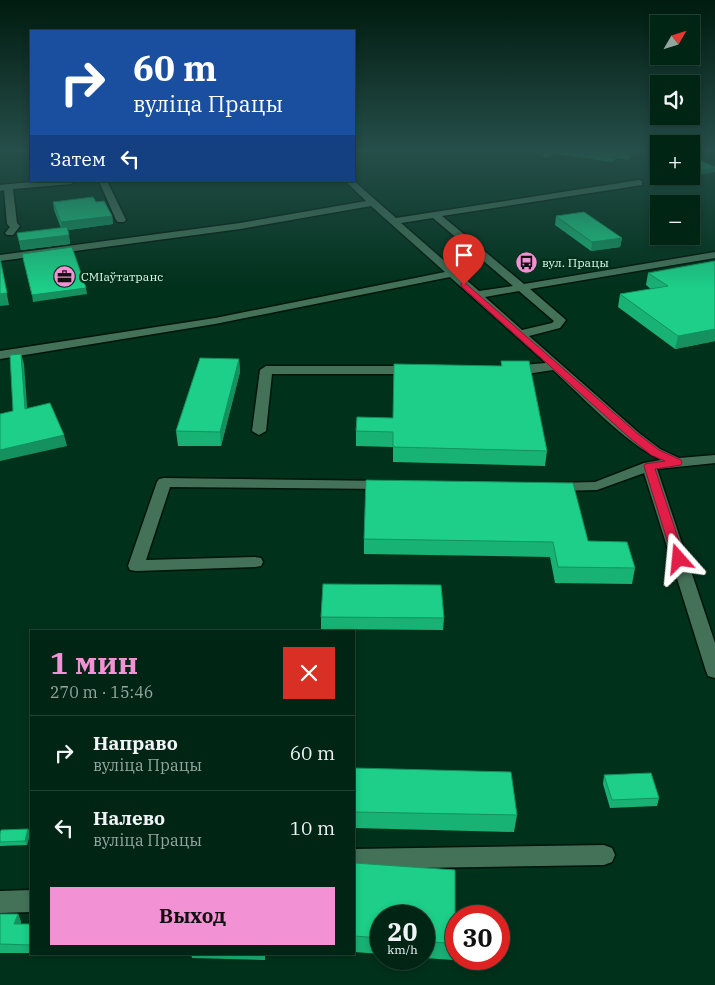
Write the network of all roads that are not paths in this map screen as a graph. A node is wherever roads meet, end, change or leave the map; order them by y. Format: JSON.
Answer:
{"nodes":[{"id":1,"x":6,"y":197,"type":"edge"},
{"id":2,"x":110,"y":197,"type":"edge"},
{"id":3,"x":366,"y":197,"type":"edge"},
{"id":4,"x":547,"y":197,"type":"edge"},
{"id":5,"x":372,"y":203,"type":"junction"},
{"id":6,"x":434,"y":214,"type":"junction"},
{"id":7,"x":121,"y":220,"type":"dead end"},
{"id":8,"x":393,"y":221,"type":"junction"},
{"id":9,"x":10,"y":233,"type":"dead end"},
{"id":10,"x":715,"y":255,"type":"edge"},
{"id":11,"x":0,"y":258,"type":"edge"},
{"id":12,"x":451,"y":274,"type":"junction"},
{"id":13,"x":521,"y":287,"type":"junction"},
{"id":14,"x":477,"y":295,"type":"junction"},
{"id":15,"x":520,"y":334,"type":"junction"},
{"id":16,"x":0,"y":355,"type":"edge"},
{"id":17,"x":554,"y":366,"type":"junction"},
{"id":18,"x":424,"y":370,"type":"edge"},
{"id":19,"x":493,"y":370,"type":"edge"},
{"id":20,"x":258,"y":431,"type":"dead end"},
{"id":21,"x":715,"y":459,"type":"edge"},
{"id":22,"x":677,"y":462,"type":"junction"},
{"id":23,"x":649,"y":466,"type":"junction"},
{"id":24,"x":400,"y":485,"type":"edge"},
{"id":25,"x":538,"y":487,"type":"edge"},
{"id":26,"x":255,"y":562,"type":"dead end"},
{"id":27,"x":715,"y":671,"type":"edge"},
{"id":28,"x":604,"y":856,"type":"dead end"},
{"id":29,"x":355,"y":859,"type":"edge"},
{"id":30,"x":30,"y":901,"type":"edge"},
{"id":31,"x":0,"y":902,"type":"edge"}],
"edges":[{"from":1,"to":9,"type":"street"},
{"from":2,"to":7,"type":"street"},
{"from":3,"to":5,"type":"street"},
{"from":4,"to":6,"type":"street"},
{"from":5,"to":8,"type":"street"},
{"from":5,"to":11,"type":"street"},
{"from":6,"to":8,"type":"street"},
{"from":6,"to":13,"type":"street"},
{"from":8,"to":12,"type":"street"},
{"from":10,"to":13,"type":"street"},
{"from":12,"to":14,"type":"street"},
{"from":12,"to":16,"type":"street"},
{"from":13,"to":14,"type":"street"},
{"from":13,"to":15,"type":"street"},
{"from":14,"to":15,"type":"street"},
{"from":15,"to":17,"type":"street"},
{"from":17,"to":19,"type":"street"},
{"from":17,"to":22,"type":"street"},
{"from":18,"to":20,"type":"street"},
{"from":21,"to":22,"type":"street"},
{"from":22,"to":23,"type":"street"},
{"from":23,"to":25,"type":"street"},
{"from":23,"to":27,"type":"street"},
{"from":24,"to":26,"type":"street"},
{"from":28,"to":29,"type":"street"},
{"from":30,"to":31,"type":"street"}]}
